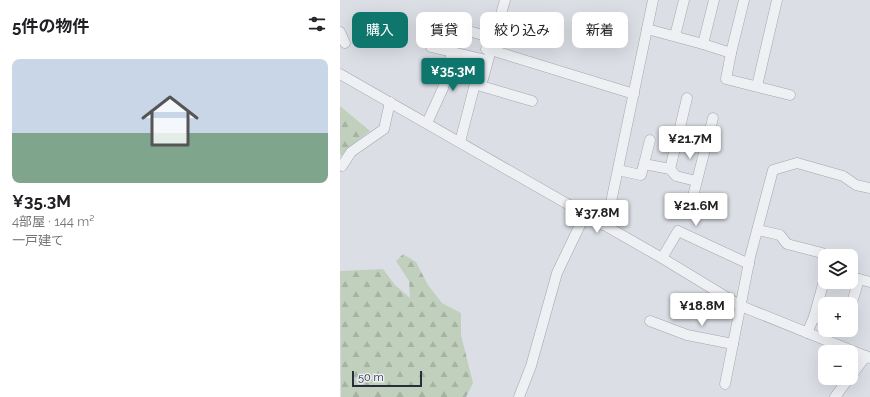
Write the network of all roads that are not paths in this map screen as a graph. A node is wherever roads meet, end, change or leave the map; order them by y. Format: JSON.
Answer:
{"nodes":[{"id":1,"x":505,"y":0,"type":"edge"},
{"id":2,"x":653,"y":0,"type":"edge"},
{"id":3,"x":684,"y":0,"type":"edge"},
{"id":4,"x":714,"y":0,"type":"edge"},
{"id":5,"x":744,"y":0,"type":"edge"},
{"id":6,"x":777,"y":0,"type":"edge"},
{"id":7,"x":502,"y":12,"type":"edge"},
{"id":8,"x":647,"y":29,"type":"junction"},
{"id":9,"x":340,"y":32,"type":"edge"},
{"id":10,"x":472,"y":32,"type":"dead end"},
{"id":11,"x":480,"y":34,"type":"edge"},
{"id":12,"x":675,"y":36,"type":"junction"},
{"id":13,"x":345,"y":43,"type":"dead end"},
{"id":14,"x":703,"y":44,"type":"junction"},
{"id":15,"x":435,"y":48,"type":"edge"},
{"id":16,"x":491,"y":50,"type":"junction"},
{"id":17,"x":452,"y":52,"type":"junction"},
{"id":18,"x":731,"y":53,"type":"junction"},
{"id":19,"x":482,"y":59,"type":"junction"},
{"id":20,"x":340,"y":74,"type":"edge"},
{"id":21,"x":757,"y":86,"type":"junction"},
{"id":22,"x":634,"y":94,"type":"junction"},
{"id":23,"x":790,"y":95,"type":"dead end"},
{"id":24,"x":687,"y":98,"type":"dead end"},
{"id":25,"x":532,"y":101,"type":"dead end"},
{"id":26,"x":390,"y":102,"type":"junction"},
{"id":27,"x":713,"y":118,"type":"dead end"},
{"id":28,"x":427,"y":123,"type":"junction"},
{"id":29,"x":679,"y":130,"type":"junction"},
{"id":30,"x":708,"y":138,"type":"junction"},
{"id":31,"x":650,"y":140,"type":"dead end"},
{"id":32,"x":460,"y":142,"type":"junction"},
{"id":33,"x":644,"y":164,"type":"junction"},
{"id":34,"x":342,"y":166,"type":"dead end"},
{"id":35,"x":670,"y":169,"type":"junction"},
{"id":36,"x":618,"y":170,"type":"junction"},
{"id":37,"x":696,"y":181,"type":"junction"},
{"id":38,"x":870,"y":188,"type":"edge"},
{"id":39,"x":690,"y":208,"type":"dead end"},
{"id":40,"x":586,"y":215,"type":"junction"},
{"id":41,"x":603,"y":225,"type":"junction"},
{"id":42,"x":758,"y":230,"type":"junction"},
{"id":43,"x":818,"y":252,"type":"edge"},
{"id":44,"x":662,"y":258,"type":"junction"},
{"id":45,"x":749,"y":264,"type":"junction"},
{"id":46,"x":858,"y":279,"type":"edge"},
{"id":47,"x":870,"y":282,"type":"edge"},
{"id":48,"x":822,"y":289,"type":"edge"},
{"id":49,"x":742,"y":306,"type":"junction"},
{"id":50,"x":814,"y":317,"type":"junction"},
{"id":51,"x":818,"y":318,"type":"edge"},
{"id":52,"x":650,"y":321,"type":"dead end"},
{"id":53,"x":807,"y":333,"type":"junction"},
{"id":54,"x":733,"y":344,"type":"junction"},
{"id":55,"x":868,"y":357,"type":"edge"},
{"id":56,"x":858,"y":368,"type":"edge"},
{"id":57,"x":725,"y":384,"type":"dead end"},
{"id":58,"x":844,"y":385,"type":"edge"},
{"id":59,"x":519,"y":397,"type":"edge"},
{"id":60,"x":836,"y":397,"type":"edge"}],
"edges":[{"from":1,"to":7,"type":"street"},
{"from":2,"to":8,"type":"street"},
{"from":3,"to":12,"type":"street"},
{"from":4,"to":14,"type":"street"},
{"from":5,"to":18,"type":"street"},
{"from":6,"to":21,"type":"street"},
{"from":8,"to":12,"type":"street"},
{"from":8,"to":22,"type":"street"},
{"from":9,"to":13,"type":"street"},
{"from":10,"to":11,"type":"street"},
{"from":12,"to":14,"type":"street"},
{"from":14,"to":18,"type":"street"},
{"from":15,"to":17,"type":"street"},
{"from":16,"to":19,"type":"street"},
{"from":16,"to":22,"type":"street"},
{"from":16,"to":25,"type":"street"},
{"from":17,"to":19,"type":"street"},
{"from":17,"to":28,"type":"street"},
{"from":18,"to":21,"type":"street"},
{"from":19,"to":32,"type":"street"},
{"from":20,"to":26,"type":"street"},
{"from":21,"to":23,"type":"street"},
{"from":22,"to":36,"type":"street"},
{"from":24,"to":29,"type":"street"},
{"from":26,"to":28,"type":"street"},
{"from":26,"to":34,"type":"street"},
{"from":27,"to":30,"type":"street"},
{"from":28,"to":32,"type":"street"},
{"from":29,"to":30,"type":"street"},
{"from":29,"to":35,"type":"street"},
{"from":30,"to":37,"type":"street"},
{"from":31,"to":33,"type":"street"},
{"from":32,"to":40,"type":"street"},
{"from":33,"to":35,"type":"street"},
{"from":33,"to":36,"type":"street"},
{"from":35,"to":37,"type":"street"},
{"from":36,"to":41,"type":"street"},
{"from":37,"to":39,"type":"street"},
{"from":38,"to":42,"type":"street"},
{"from":40,"to":41,"type":"street"},
{"from":40,"to":59,"type":"street"},
{"from":41,"to":44,"type":"street"},
{"from":42,"to":43,"type":"street"},
{"from":42,"to":45,"type":"street"},
{"from":44,"to":45,"type":"street"},
{"from":44,"to":49,"type":"street"},
{"from":45,"to":49,"type":"street"},
{"from":46,"to":47,"type":"street"},
{"from":48,"to":50,"type":"street"},
{"from":49,"to":53,"type":"street"},
{"from":49,"to":54,"type":"street"},
{"from":50,"to":51,"type":"street"},
{"from":50,"to":53,"type":"street"},
{"from":52,"to":54,"type":"street"},
{"from":53,"to":55,"type":"street"},
{"from":54,"to":57,"type":"street"},
{"from":55,"to":56,"type":"street"},
{"from":58,"to":60,"type":"street"}]}
